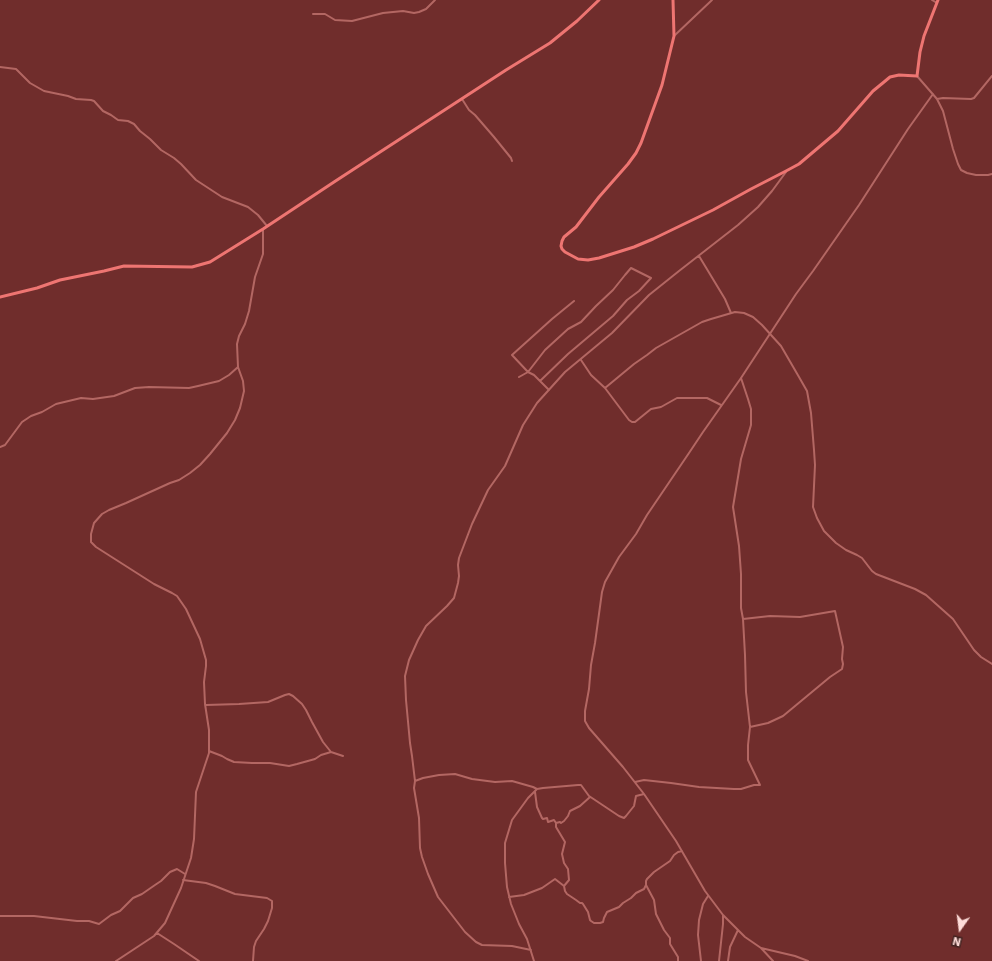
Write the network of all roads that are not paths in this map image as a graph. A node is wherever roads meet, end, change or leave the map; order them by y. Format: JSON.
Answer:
{"nodes":[{"id":1,"x":434,"y":0,"type":"edge"},
{"id":2,"x":599,"y":0,"type":"edge"},
{"id":3,"x":673,"y":0,"type":"edge"},
{"id":4,"x":712,"y":0,"type":"edge"},
{"id":5,"x":932,"y":0,"type":"edge"},
{"id":6,"x":938,"y":1,"type":"edge"},
{"id":7,"x":313,"y":14,"type":"dead end"},
{"id":8,"x":674,"y":36,"type":"junction"},
{"id":9,"x":0,"y":67,"type":"edge"},
{"id":10,"x":917,"y":76,"type":"junction"},
{"id":11,"x":992,"y":76,"type":"edge"},
{"id":12,"x":933,"y":94,"type":"junction"},
{"id":13,"x":462,"y":99,"type":"junction"},
{"id":14,"x":937,"y":99,"type":"junction"},
{"id":15,"x":512,"y":162,"type":"dead end"},
{"id":16,"x":786,"y":172,"type":"junction"},
{"id":17,"x":992,"y":174,"type":"edge"},
{"id":18,"x":267,"y":226,"type":"junction"},
{"id":19,"x":263,"y":229,"type":"junction"},
{"id":20,"x":699,"y":256,"type":"junction"},
{"id":21,"x":0,"y":297,"type":"edge"},
{"id":22,"x":574,"y":301,"type":"dead end"},
{"id":23,"x":731,"y":313,"type":"junction"},
{"id":24,"x":770,"y":334,"type":"junction"},
{"id":25,"x":580,"y":360,"type":"junction"},
{"id":26,"x":238,"y":367,"type":"junction"},
{"id":27,"x":528,"y":372,"type":"junction"},
{"id":28,"x":519,"y":377,"type":"dead end"},
{"id":29,"x":740,"y":378,"type":"junction"},
{"id":30,"x":540,"y":381,"type":"junction"},
{"id":31,"x":605,"y":388,"type":"junction"},
{"id":32,"x":549,"y":390,"type":"junction"},
{"id":33,"x":721,"y":405,"type":"junction"},
{"id":34,"x":0,"y":447,"type":"edge"},
{"id":35,"x":743,"y":618,"type":"junction"},
{"id":36,"x":992,"y":664,"type":"edge"},
{"id":37,"x":206,"y":705,"type":"junction"},
{"id":38,"x":750,"y":727,"type":"junction"},
{"id":39,"x":209,"y":751,"type":"junction"},
{"id":40,"x":331,"y":752,"type":"junction"},
{"id":41,"x":343,"y":756,"type":"dead end"},
{"id":42,"x":415,"y":781,"type":"junction"},
{"id":43,"x":635,"y":782,"type":"junction"},
{"id":44,"x":537,"y":789,"type":"junction"},
{"id":45,"x":535,"y":792,"type":"junction"},
{"id":46,"x":644,"y":794,"type":"junction"},
{"id":47,"x":590,"y":796,"type":"junction"},
{"id":48,"x":556,"y":823,"type":"junction"},
{"id":49,"x":682,"y":851,"type":"junction"},
{"id":50,"x":185,"y":874,"type":"junction"},
{"id":51,"x":183,"y":880,"type":"junction"},
{"id":52,"x":646,"y":885,"type":"junction"},
{"id":53,"x":564,"y":886,"type":"junction"},
{"id":54,"x":708,"y":896,"type":"junction"},
{"id":55,"x":509,"y":897,"type":"junction"},
{"id":56,"x":723,"y":915,"type":"junction"},
{"id":57,"x":0,"y":916,"type":"edge"},
{"id":58,"x":738,"y":930,"type":"junction"},
{"id":59,"x":157,"y":933,"type":"junction"},
{"id":60,"x":760,"y":948,"type":"junction"},
{"id":61,"x":531,"y":950,"type":"junction"},
{"id":62,"x":116,"y":961,"type":"edge"},
{"id":63,"x":198,"y":961,"type":"edge"},
{"id":64,"x":253,"y":961,"type":"edge"},
{"id":65,"x":534,"y":961,"type":"edge"},
{"id":66,"x":678,"y":961,"type":"edge"},
{"id":67,"x":701,"y":961,"type":"edge"},
{"id":68,"x":719,"y":961,"type":"edge"},
{"id":69,"x":728,"y":961,"type":"edge"},
{"id":70,"x":773,"y":961,"type":"edge"},
{"id":71,"x":808,"y":961,"type":"edge"}],
"edges":[{"from":1,"to":7,"type":"street"},
{"from":2,"to":13,"type":"main road"},
{"from":3,"to":8,"type":"main road"},
{"from":4,"to":8,"type":"street"},
{"from":5,"to":6,"type":"street"},
{"from":6,"to":10,"type":"main road"},
{"from":8,"to":16,"type":"main road"},
{"from":9,"to":18,"type":"street"},
{"from":10,"to":12,"type":"street"},
{"from":10,"to":16,"type":"main road"},
{"from":11,"to":14,"type":"street"},
{"from":12,"to":14,"type":"street"},
{"from":12,"to":24,"type":"street"},
{"from":13,"to":15,"type":"street"},
{"from":13,"to":18,"type":"main road"},
{"from":14,"to":17,"type":"street"},
{"from":16,"to":20,"type":"street"},
{"from":18,"to":19,"type":"main road"},
{"from":19,"to":21,"type":"main road"},
{"from":19,"to":26,"type":"street"},
{"from":20,"to":23,"type":"street"},
{"from":20,"to":25,"type":"street"},
{"from":22,"to":27,"type":"street"},
{"from":23,"to":24,"type":"street"},
{"from":23,"to":31,"type":"street"},
{"from":24,"to":29,"type":"street"},
{"from":24,"to":36,"type":"street"},
{"from":25,"to":31,"type":"street"},
{"from":25,"to":32,"type":"street"},
{"from":26,"to":34,"type":"street"},
{"from":26,"to":37,"type":"street"},
{"from":27,"to":28,"type":"street"},
{"from":27,"to":30,"type":"street"},
{"from":27,"to":30,"type":"street"},
{"from":29,"to":33,"type":"street"},
{"from":29,"to":35,"type":"street"},
{"from":30,"to":32,"type":"street"},
{"from":31,"to":33,"type":"street"},
{"from":32,"to":42,"type":"street"},
{"from":33,"to":43,"type":"street"},
{"from":35,"to":38,"type":"street"},
{"from":35,"to":38,"type":"street"},
{"from":37,"to":39,"type":"street"},
{"from":37,"to":40,"type":"street"},
{"from":38,"to":43,"type":"street"},
{"from":39,"to":40,"type":"street"},
{"from":39,"to":50,"type":"street"},
{"from":40,"to":41,"type":"street"},
{"from":42,"to":44,"type":"street"},
{"from":42,"to":61,"type":"street"},
{"from":43,"to":46,"type":"street"},
{"from":44,"to":45,"type":"street"},
{"from":44,"to":47,"type":"street"},
{"from":45,"to":48,"type":"street"},
{"from":45,"to":55,"type":"street"},
{"from":46,"to":47,"type":"street"},
{"from":46,"to":49,"type":"street"},
{"from":47,"to":48,"type":"street"},
{"from":48,"to":53,"type":"street"},
{"from":49,"to":52,"type":"street"},
{"from":49,"to":54,"type":"street"},
{"from":50,"to":51,"type":"street"},
{"from":50,"to":57,"type":"street"},
{"from":51,"to":59,"type":"street"},
{"from":51,"to":64,"type":"street"},
{"from":52,"to":53,"type":"street"},
{"from":52,"to":66,"type":"street"},
{"from":53,"to":55,"type":"street"},
{"from":54,"to":56,"type":"street"},
{"from":54,"to":67,"type":"street"},
{"from":55,"to":61,"type":"street"},
{"from":56,"to":58,"type":"street"},
{"from":56,"to":68,"type":"street"},
{"from":58,"to":60,"type":"street"},
{"from":58,"to":69,"type":"street"},
{"from":59,"to":62,"type":"street"},
{"from":59,"to":63,"type":"street"},
{"from":60,"to":70,"type":"street"},
{"from":60,"to":71,"type":"street"},
{"from":61,"to":65,"type":"street"}]}
